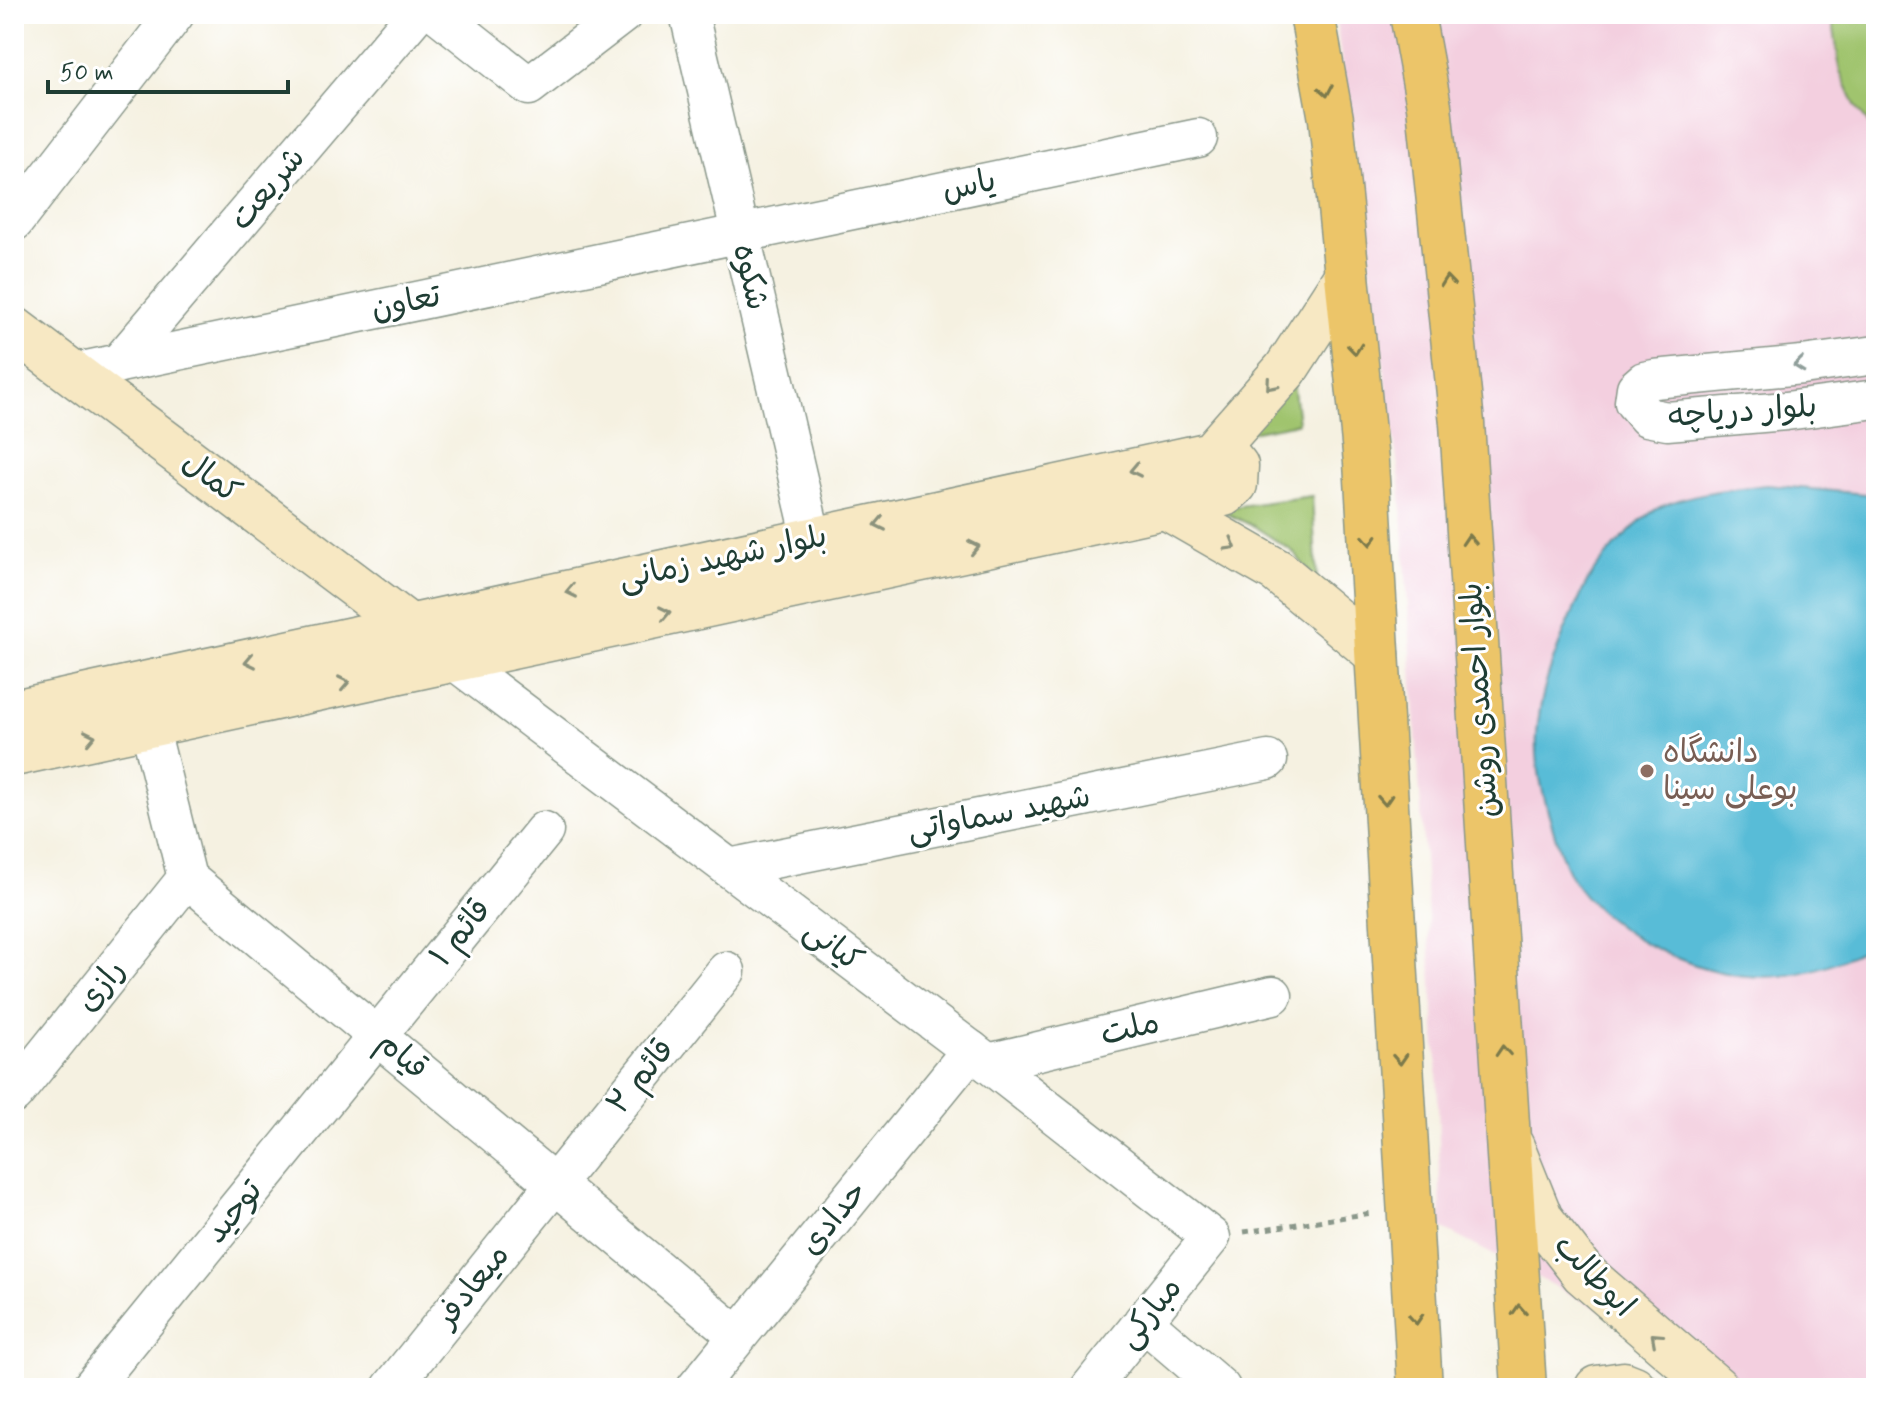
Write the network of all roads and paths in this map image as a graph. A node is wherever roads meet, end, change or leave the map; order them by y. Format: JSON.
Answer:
{"nodes":[{"id":1,"x":175,"y":14,"type":"edge"},
{"id":2,"x":416,"y":14,"type":"edge"},
{"id":3,"x":438,"y":14,"type":"edge"},
{"id":4,"x":623,"y":14,"type":"edge"},
{"id":5,"x":689,"y":14,"type":"edge"},
{"id":6,"x":1312,"y":14,"type":"edge"},
{"id":7,"x":1412,"y":14,"type":"edge"},
{"id":8,"x":1198,"y":138,"type":"dead end"},
{"id":9,"x":14,"y":222,"type":"edge"},
{"id":10,"x":740,"y":234,"type":"junction"},
{"id":11,"x":1347,"y":275,"type":"junction"},
{"id":12,"x":14,"y":329,"type":"edge"},
{"id":13,"x":1876,"y":355,"type":"edge"},
{"id":14,"x":119,"y":363,"type":"junction"},
{"id":15,"x":72,"y":373,"type":"junction"},
{"id":16,"x":1876,"y":399,"type":"edge"},
{"id":17,"x":1211,"y":454,"type":"junction"},
{"id":18,"x":1164,"y":506,"type":"junction"},
{"id":19,"x":812,"y":539,"type":"junction"},
{"id":20,"x":409,"y":626,"type":"junction"},
{"id":21,"x":1377,"y":654,"type":"junction"},
{"id":22,"x":452,"y":659,"type":"junction"},
{"id":23,"x":14,"y":712,"type":"edge"},
{"id":24,"x":149,"y":725,"type":"junction"},
{"id":25,"x":14,"y":754,"type":"edge"},
{"id":26,"x":1268,"y":760,"type":"dead end"},
{"id":27,"x":544,"y":831,"type":"dead end"},
{"id":28,"x":729,"y":868,"type":"junction"},
{"id":29,"x":187,"y":878,"type":"junction"},
{"id":30,"x":726,"y":971,"type":"dead end"},
{"id":31,"x":1273,"y":995,"type":"dead end"},
{"id":32,"x":378,"y":1036,"type":"junction"},
{"id":33,"x":980,"y":1056,"type":"junction"},
{"id":34,"x":14,"y":1094,"type":"edge"},
{"id":35,"x":1508,"y":1139,"type":"junction"},
{"id":36,"x":555,"y":1184,"type":"junction"},
{"id":37,"x":1409,"y":1208,"type":"junction"},
{"id":38,"x":1211,"y":1237,"type":"junction"},
{"id":39,"x":1143,"y":1321,"type":"junction"},
{"id":40,"x":738,"y":1336,"type":"junction"},
{"id":41,"x":91,"y":1388,"type":"edge"},
{"id":42,"x":391,"y":1388,"type":"edge"},
{"id":43,"x":696,"y":1388,"type":"edge"},
{"id":44,"x":1090,"y":1388,"type":"edge"},
{"id":45,"x":1221,"y":1388,"type":"edge"},
{"id":46,"x":1420,"y":1388,"type":"edge"},
{"id":47,"x":1524,"y":1388,"type":"edge"},
{"id":48,"x":1597,"y":1388,"type":"edge"},
{"id":49,"x":1634,"y":1388,"type":"edge"},
{"id":50,"x":1716,"y":1388,"type":"edge"}],
"edges":[{"from":1,"to":9,"type":"street"},
{"from":2,"to":14,"type":"street","name":"شریعت"},
{"from":3,"to":4,"type":"street"},
{"from":5,"to":10,"type":"street","name":"شکوه"},
{"from":6,"to":11,"type":"highway","one_way":true},
{"from":35,"to":7,"type":"highway","name":"بلوار احمدی روشن","one_way":true},
{"from":8,"to":10,"type":"street","name":"یاس"},
{"from":10,"to":14,"type":"street","name":"تعاون"},
{"from":10,"to":19,"type":"street","name":"شکوه"},
{"from":11,"to":17,"type":"main road","one_way":true},
{"from":11,"to":21,"type":"highway","one_way":true},
{"from":12,"to":15,"type":"main road","name":"کمال"},
{"from":13,"to":16,"type":"street","name":"بلوار دریاچه","one_way":true},
{"from":14,"to":15,"type":"street","name":"تعاون"},
{"from":15,"to":20,"type":"main road","name":"کمال"},
{"from":17,"to":18,"type":"main road","name":"بلوار شهید زمانی"},
{"from":17,"to":19,"type":"main road","name":"بلوار شهید زمانی","one_way":true},
{"from":18,"to":21,"type":"main road","one_way":true},
{"from":22,"to":18,"type":"main road","name":"بلوار شهید زمانی","one_way":true},
{"from":19,"to":20,"type":"main road","name":"بلوار شهید زمانی","one_way":true},
{"from":20,"to":23,"type":"main road","name":"بلوار شهید زمانی","one_way":true},
{"from":21,"to":37,"type":"highway","one_way":true},
{"from":24,"to":22,"type":"main road","name":"بلوار شهید زمانی","one_way":true},
{"from":22,"to":28,"type":"street","name":"کیانی"},
{"from":25,"to":24,"type":"main road","name":"بلوار شهید زمانی","one_way":true},
{"from":24,"to":29,"type":"street"},
{"from":26,"to":28,"type":"street","name":"شهید سماواتی"},
{"from":27,"to":32,"type":"street","name":"قائم ۱"},
{"from":28,"to":33,"type":"street","name":"کیانی"},
{"from":29,"to":32,"type":"street","name":"قیام"},
{"from":29,"to":34,"type":"street","name":"رازی"},
{"from":30,"to":36,"type":"street","name":"قائم ۲"},
{"from":31,"to":33,"type":"street","name":"ملت"},
{"from":32,"to":36,"type":"street","name":"قیام"},
{"from":32,"to":41,"type":"street","name":"توحید"},
{"from":33,"to":38,"type":"street","name":"کیانی"},
{"from":33,"to":40,"type":"street","name":"حدادی"},
{"from":47,"to":35,"type":"highway","name":"بلوار احمدی روشن","one_way":true},
{"from":50,"to":35,"type":"main road","name":"ابوطالب","one_way":true},
{"from":36,"to":40,"type":"street","name":"قیام"},
{"from":36,"to":42,"type":"street","name":"میعادفر"},
{"from":37,"to":38,"type":"path"},
{"from":37,"to":46,"type":"highway","one_way":true},
{"from":38,"to":39,"type":"street","name":"مبارکی"},
{"from":39,"to":44,"type":"street","name":"مبارکی"},
{"from":39,"to":45,"type":"street"},
{"from":40,"to":43,"type":"street","name":"حدادی"},
{"from":48,"to":49,"type":"main road"}]}
